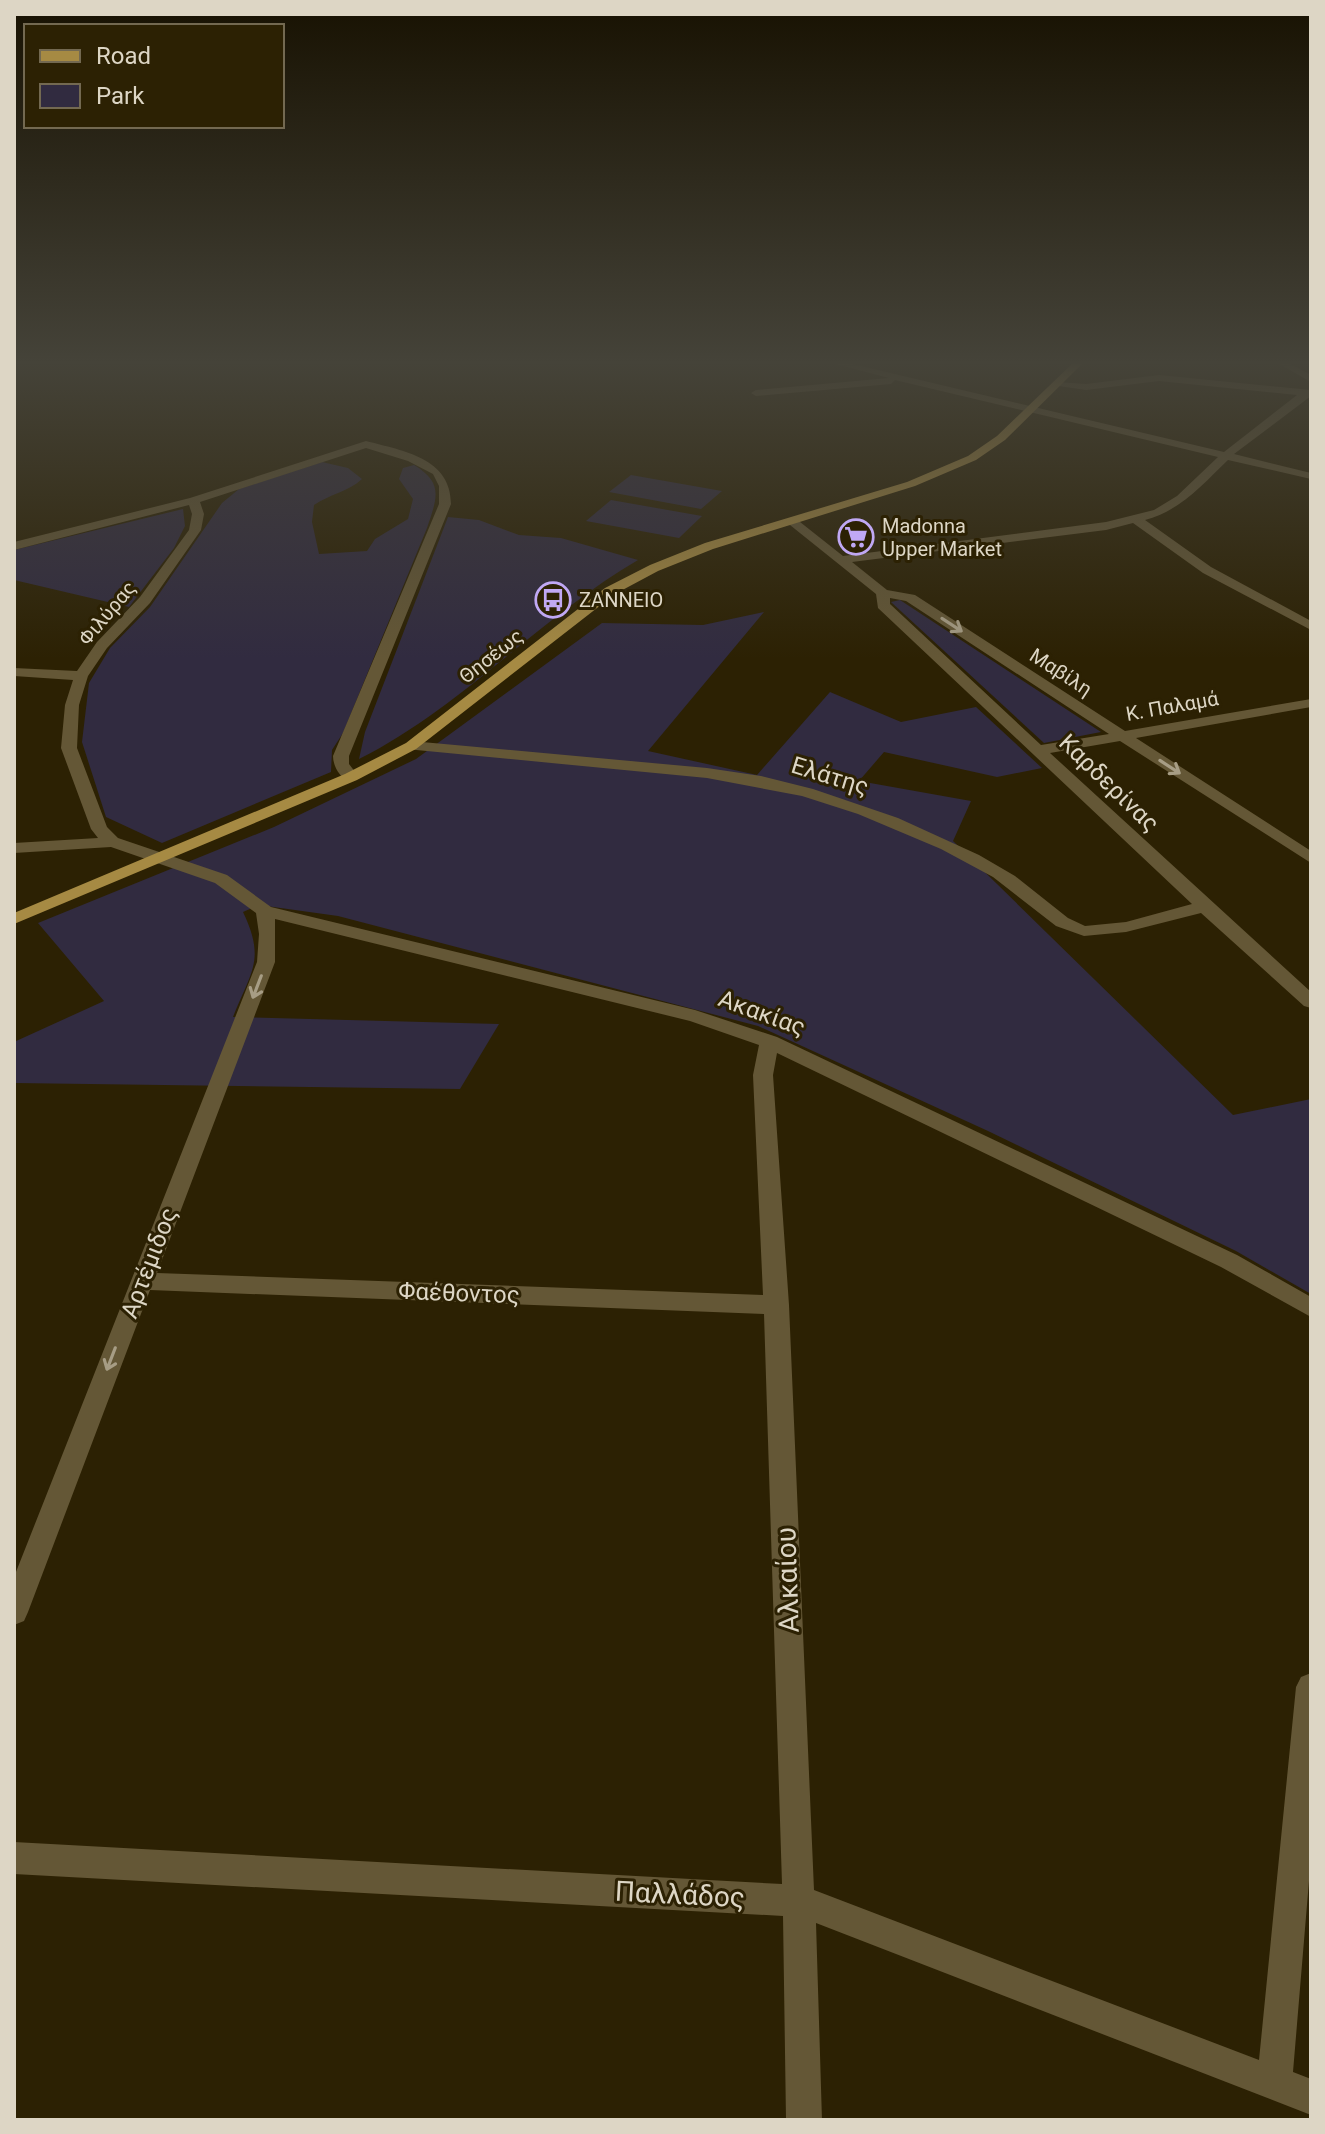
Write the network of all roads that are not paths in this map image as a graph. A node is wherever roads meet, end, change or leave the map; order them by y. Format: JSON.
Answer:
{"nodes":[{"id":1,"x":315,"y":461,"type":"edge"},
{"id":2,"x":415,"y":461,"type":"edge"},
{"id":3,"x":964,"y":461,"type":"edge"},
{"id":4,"x":1221,"y":461,"type":"edge"},
{"id":5,"x":1249,"y":461,"type":"edge"},
{"id":6,"x":1311,"y":476,"type":"edge"},
{"id":7,"x":194,"y":500,"type":"junction"},
{"id":8,"x":1137,"y":520,"type":"junction"},
{"id":9,"x":791,"y":521,"type":"junction"},
{"id":10,"x":14,"y":546,"type":"edge"},
{"id":11,"x":840,"y":560,"type":"junction"},
{"id":12,"x":883,"y":593,"type":"junction"},
{"id":13,"x":1311,"y":626,"type":"edge"},
{"id":14,"x":14,"y":672,"type":"edge"},
{"id":15,"x":81,"y":676,"type":"junction"},
{"id":16,"x":1311,"y":703,"type":"edge"},
{"id":17,"x":1121,"y":735,"type":"junction"},
{"id":18,"x":411,"y":746,"type":"junction"},
{"id":19,"x":1040,"y":750,"type":"junction"},
{"id":20,"x":351,"y":777,"type":"junction"},
{"id":21,"x":112,"y":842,"type":"junction"},
{"id":22,"x":14,"y":848,"type":"edge"},
{"id":23,"x":162,"y":858,"type":"junction"},
{"id":24,"x":1311,"y":858,"type":"edge"},
{"id":25,"x":1203,"y":907,"type":"junction"},
{"id":26,"x":265,"y":911,"type":"junction"},
{"id":27,"x":14,"y":919,"type":"edge"},
{"id":28,"x":1311,"y":1002,"type":"edge"},
{"id":29,"x":770,"y":1042,"type":"junction"},
{"id":30,"x":141,"y":1281,"type":"junction"},
{"id":31,"x":777,"y":1305,"type":"junction"},
{"id":32,"x":1311,"y":1308,"type":"edge"},
{"id":33,"x":14,"y":1612,"type":"edge"},
{"id":34,"x":1311,"y":1687,"type":"edge"},
{"id":35,"x":14,"y":1858,"type":"edge"},
{"id":36,"x":800,"y":1901,"type":"junction"},
{"id":37,"x":1274,"y":2084,"type":"junction"},
{"id":38,"x":1311,"y":2097,"type":"edge"},
{"id":39,"x":804,"y":2120,"type":"edge"}],
"edges":[{"from":1,"to":7,"type":"street"},
{"from":2,"to":20,"type":"street"},
{"from":3,"to":9,"type":"main road","name":"Θησέως"},
{"from":4,"to":8,"type":"street"},
{"from":5,"to":6,"type":"street"},
{"from":7,"to":10,"type":"street"},
{"from":7,"to":15,"type":"street","name":"Φιλύρας"},
{"from":8,"to":11,"type":"street"},
{"from":8,"to":13,"type":"street"},
{"from":9,"to":11,"type":"street","name":"Μαβίλη"},
{"from":9,"to":18,"type":"main road","name":"Θησέως"},
{"from":11,"to":12,"type":"street","name":"Μαβίλη"},
{"from":12,"to":17,"type":"street","name":"Μαβίλη","one_way":true},
{"from":12,"to":19,"type":"street","name":"Καρδερίνας"},
{"from":14,"to":15,"type":"street"},
{"from":15,"to":21,"type":"street","name":"Φιλύρας"},
{"from":16,"to":17,"type":"street","name":"Κ. Παλαμά"},
{"from":17,"to":19,"type":"street","name":"Κ. Παλαμά"},
{"from":17,"to":24,"type":"street","name":"Μαβίλη","one_way":true},
{"from":18,"to":20,"type":"main road","name":"Θησέως"},
{"from":18,"to":25,"type":"street","name":"Ελάτης"},
{"from":19,"to":25,"type":"street","name":"Καρδερίνας"},
{"from":20,"to":23,"type":"main road","name":"Θησέως"},
{"from":21,"to":22,"type":"street"},
{"from":21,"to":23,"type":"street"},
{"from":23,"to":26,"type":"street","name":"Ακακίας"},
{"from":23,"to":27,"type":"main road","name":"Θησέως"},
{"from":25,"to":28,"type":"street","name":"Καρδερίνας"},
{"from":26,"to":29,"type":"street","name":"Ακακίας"},
{"from":26,"to":30,"type":"street","name":"Αρτέμιδος","one_way":true},
{"from":29,"to":31,"type":"street","name":"Αλκαίου"},
{"from":29,"to":32,"type":"street","name":"Ακακίας"},
{"from":30,"to":31,"type":"street","name":"Φαέθοντος"},
{"from":30,"to":33,"type":"street","name":"Αρτέμιδος","one_way":true},
{"from":31,"to":36,"type":"street","name":"Αλκαίου"},
{"from":34,"to":37,"type":"street"},
{"from":35,"to":36,"type":"street","name":"Παλλάδος"},
{"from":36,"to":37,"type":"street","name":"Παλλάδος"},
{"from":36,"to":39,"type":"street","name":"Αλκαίου"},
{"from":37,"to":38,"type":"street","name":"Παλλάδος"}]}
